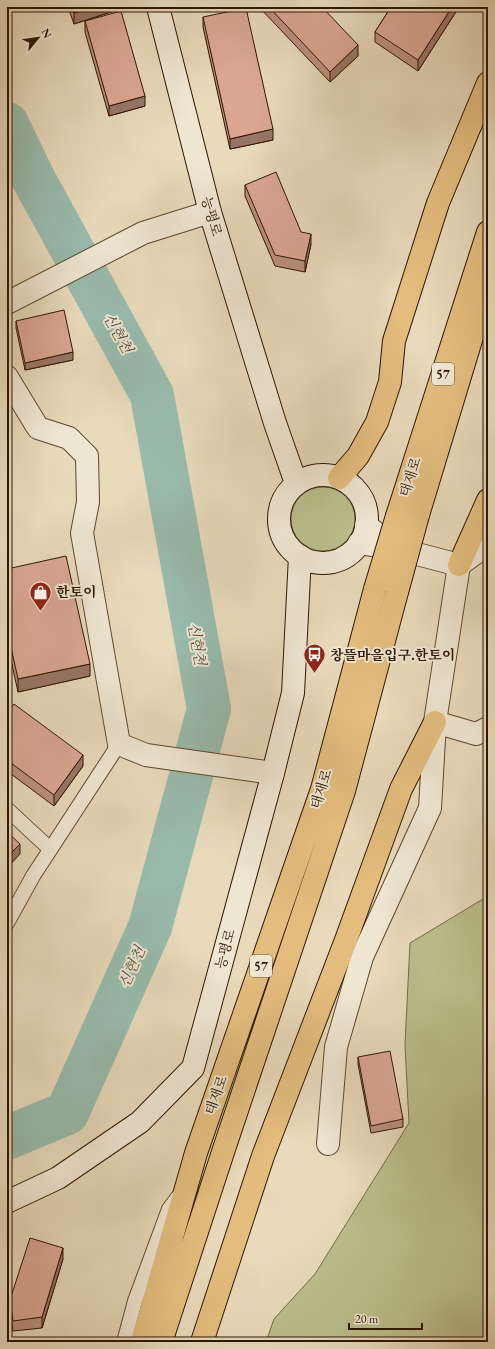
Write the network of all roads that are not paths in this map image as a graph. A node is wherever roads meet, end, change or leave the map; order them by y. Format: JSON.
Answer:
{"nodes":[{"id":1,"x":158,"y":7,"type":"edge"},
{"id":2,"x":488,"y":83,"type":"edge"},
{"id":3,"x":210,"y":212,"type":"junction"},
{"id":4,"x":488,"y":232,"type":"edge"},
{"id":5,"x":488,"y":284,"type":"edge"},
{"id":6,"x":7,"y":303,"type":"edge"},
{"id":7,"x":7,"y":377,"type":"edge"},
{"id":8,"x":339,"y":478,"type":"junction"},
{"id":9,"x":305,"y":479,"type":"junction"},
{"id":10,"x":488,"y":500,"type":"edge"},
{"id":11,"x":408,"y":516,"type":"junction"},
{"id":12,"x":362,"y":534,"type":"junction"},
{"id":13,"x":488,"y":544,"type":"edge"},
{"id":14,"x":309,"y":559,"type":"junction"},
{"id":15,"x":459,"y":565,"type":"junction"},
{"id":16,"x":435,"y":722,"type":"junction"},
{"id":17,"x":488,"y":728,"type":"edge"},
{"id":18,"x":119,"y":744,"type":"junction"},
{"id":19,"x":273,"y":773,"type":"junction"},
{"id":20,"x":7,"y":809,"type":"edge"},
{"id":21,"x":50,"y":849,"type":"junction"},
{"id":22,"x":7,"y":923,"type":"edge"},
{"id":23,"x":328,"y":1144,"type":"dead end"},
{"id":24,"x":187,"y":1185,"type":"junction"},
{"id":25,"x":7,"y":1202,"type":"edge"},
{"id":26,"x":124,"y":1342,"type":"edge"},
{"id":27,"x":142,"y":1342,"type":"edge"},
{"id":28,"x":161,"y":1342,"type":"edge"},
{"id":29,"x":202,"y":1342,"type":"edge"}],
"edges":[{"from":1,"to":3,"type":"street","name":"능평로"},
{"from":2,"to":8,"type":"highway"},
{"from":3,"to":6,"type":"street"},
{"from":3,"to":9,"type":"street","name":"능평로"},
{"from":4,"to":11,"type":"highway","name":"태재로","number":"57"},
{"from":5,"to":11,"type":"highway","name":"태재로","number":"57"},
{"from":7,"to":18,"type":"street"},
{"from":8,"to":9,"type":"street"},
{"from":8,"to":12,"type":"street"},
{"from":9,"to":14,"type":"street"},
{"from":10,"to":15,"type":"highway"},
{"from":11,"to":24,"type":"highway","name":"태재로","number":"57","bridge":true},
{"from":11,"to":28,"type":"highway","name":"태재로","number":"57","bridge":true},
{"from":12,"to":14,"type":"street"},
{"from":12,"to":15,"type":"street"},
{"from":13,"to":15,"type":"street"},
{"from":14,"to":19,"type":"street","name":"능평로"},
{"from":15,"to":16,"type":"street"},
{"from":16,"to":17,"type":"street"},
{"from":16,"to":23,"type":"street"},
{"from":16,"to":29,"type":"highway"},
{"from":18,"to":19,"type":"street"},
{"from":18,"to":21,"type":"lane"},
{"from":19,"to":25,"type":"street","name":"능평로"},
{"from":20,"to":21,"type":"lane"},
{"from":21,"to":22,"type":"lane"},
{"from":24,"to":26,"type":"lane"},
{"from":24,"to":27,"type":"highway","name":"태재로","number":"57"}]}
